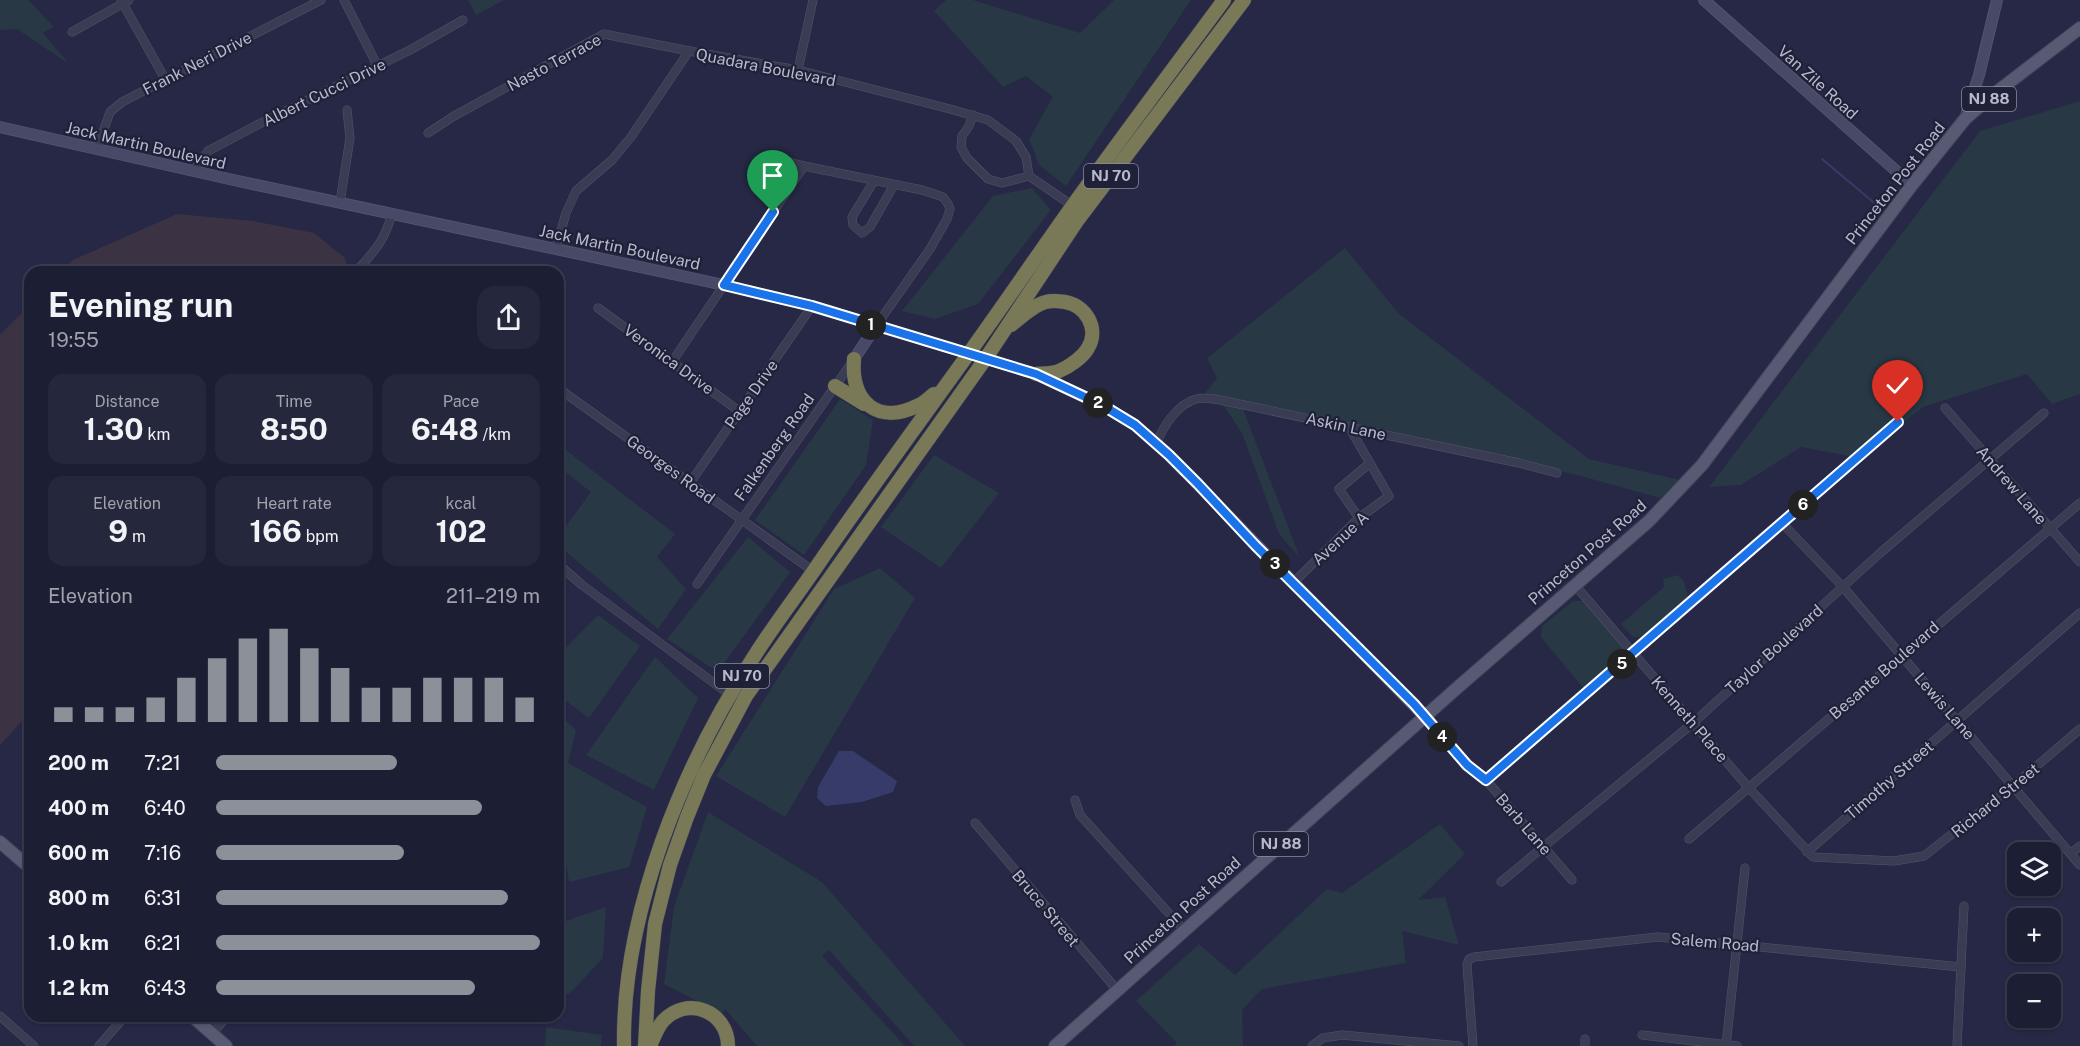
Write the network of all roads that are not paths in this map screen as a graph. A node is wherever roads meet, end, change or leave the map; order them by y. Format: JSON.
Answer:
{"nodes":[{"id":1,"x":321,"y":0,"type":"edge"},
{"id":2,"x":344,"y":0,"type":"edge"},
{"id":3,"x":813,"y":0,"type":"edge"},
{"id":4,"x":1224,"y":0,"type":"edge"},
{"id":5,"x":1244,"y":0,"type":"edge"},
{"id":6,"x":1704,"y":0,"type":"edge"},
{"id":7,"x":1997,"y":0,"type":"edge"},
{"id":8,"x":124,"y":1,"type":"edge"},
{"id":9,"x":463,"y":21,"type":"dead end"},
{"id":10,"x":2080,"y":28,"type":"edge"},
{"id":11,"x":72,"y":32,"type":"dead end"},
{"id":12,"x":689,"y":51,"type":"junction"},
{"id":13,"x":377,"y":65,"type":"junction"},
{"id":14,"x":798,"y":70,"type":"junction"},
{"id":15,"x":165,"y":79,"type":"junction"},
{"id":16,"x":347,"y":110,"type":"dead end"},
{"id":17,"x":972,"y":115,"type":"junction"},
{"id":18,"x":1965,"y":119,"type":"junction"},
{"id":19,"x":0,"y":127,"type":"edge"},
{"id":20,"x":428,"y":133,"type":"dead end"},
{"id":21,"x":97,"y":149,"type":"junction"},
{"id":22,"x":774,"y":158,"type":"dead end"},
{"id":23,"x":804,"y":166,"type":"junction"},
{"id":24,"x":193,"y":171,"type":"junction"},
{"id":25,"x":1029,"y":176,"type":"junction"},
{"id":26,"x":874,"y":180,"type":"junction"},
{"id":27,"x":894,"y":184,"type":"junction"},
{"id":28,"x":1912,"y":185,"type":"junction"},
{"id":29,"x":340,"y":202,"type":"junction"},
{"id":30,"x":1073,"y":206,"type":"junction"},
{"id":31,"x":392,"y":214,"type":"junction"},
{"id":32,"x":556,"y":249,"type":"junction"},
{"id":33,"x":361,"y":266,"type":"edge"},
{"id":34,"x":724,"y":285,"type":"junction"},
{"id":35,"x":812,"y":306,"type":"junction"},
{"id":36,"x":598,"y":308,"type":"dead end"},
{"id":37,"x":876,"y":326,"type":"junction"},
{"id":38,"x":1002,"y":332,"type":"junction"},
{"id":39,"x":969,"y":354,"type":"junction"},
{"id":40,"x":854,"y":358,"type":"junction"},
{"id":41,"x":986,"y":358,"type":"junction"},
{"id":42,"x":672,"y":362,"type":"junction"},
{"id":43,"x":1036,"y":374,"type":"junction"},
{"id":44,"x":948,"y":384,"type":"junction"},
{"id":45,"x":835,"y":386,"type":"junction"},
{"id":46,"x":564,"y":392,"type":"edge"},
{"id":47,"x":868,"y":406,"type":"junction"},
{"id":48,"x":1944,"y":408,"type":"dead end"},
{"id":49,"x":739,"y":411,"type":"junction"},
{"id":50,"x":2044,"y":413,"type":"dead end"},
{"id":51,"x":1898,"y":422,"type":"dead end"},
{"id":52,"x":1349,"y":427,"type":"junction"},
{"id":53,"x":1156,"y":445,"type":"junction"},
{"id":54,"x":1989,"y":459,"type":"junction"},
{"id":55,"x":1370,"y":463,"type":"junction"},
{"id":56,"x":1557,"y":473,"type":"dead end"},
{"id":57,"x":690,"y":483,"type":"junction"},
{"id":58,"x":2080,"y":503,"type":"edge"},
{"id":59,"x":1359,"y":519,"type":"junction"},
{"id":60,"x":741,"y":520,"type":"junction"},
{"id":61,"x":1782,"y":523,"type":"junction"},
{"id":62,"x":2049,"y":528,"type":"junction"},
{"id":63,"x":2080,"y":562,"type":"edge"},
{"id":64,"x":564,"y":569,"type":"edge"},
{"id":65,"x":813,"y":571,"type":"junction"},
{"id":66,"x":1294,"y":582,"type":"junction"},
{"id":67,"x":697,"y":584,"type":"dead end"},
{"id":68,"x":1574,"y":584,"type":"junction"},
{"id":69,"x":1843,"y":587,"type":"junction"},
{"id":70,"x":2080,"y":613,"type":"edge"},
{"id":71,"x":1634,"y":654,"type":"junction"},
{"id":72,"x":1901,"y":655,"type":"junction"},
{"id":73,"x":730,"y":695,"type":"junction"},
{"id":74,"x":1424,"y":716,"type":"junction"},
{"id":75,"x":1957,"y":721,"type":"junction"},
{"id":76,"x":1693,"y":723,"type":"junction"},
{"id":77,"x":2080,"y":729,"type":"edge"},
{"id":78,"x":1486,"y":780,"type":"junction"},
{"id":79,"x":2013,"y":786,"type":"junction"},
{"id":80,"x":1748,"y":788,"type":"junction"},
{"id":81,"x":1076,"y":800,"type":"dead end"},
{"id":82,"x":975,"y":823,"type":"dead end"},
{"id":83,"x":1689,"y":839,"type":"dead end"},
{"id":84,"x":1,"y":845,"type":"edge"},
{"id":85,"x":2080,"y":846,"type":"edge"},
{"id":86,"x":1543,"y":847,"type":"junction"},
{"id":87,"x":1806,"y":852,"type":"junction"},
{"id":88,"x":2071,"y":854,"type":"junction"},
{"id":89,"x":24,"y":863,"type":"edge"},
{"id":90,"x":2080,"y":865,"type":"edge"},
{"id":91,"x":1745,"y":868,"type":"dead end"},
{"id":92,"x":1572,"y":880,"type":"dead end"},
{"id":93,"x":1501,"y":882,"type":"dead end"},
{"id":94,"x":1964,"y":906,"type":"dead end"},
{"id":95,"x":1184,"y":930,"type":"junction"},
{"id":96,"x":1737,"y":944,"type":"junction"},
{"id":97,"x":1960,"y":967,"type":"junction"},
{"id":98,"x":1118,"y":991,"type":"junction"},
{"id":99,"x":0,"y":1016,"type":"edge"},
{"id":100,"x":120,"y":1022,"type":"edge"},
{"id":101,"x":199,"y":1022,"type":"edge"},
{"id":102,"x":223,"y":1022,"type":"edge"},
{"id":103,"x":212,"y":1034,"type":"junction"},
{"id":104,"x":1642,"y":1035,"type":"dead end"},
{"id":105,"x":1727,"y":1045,"type":"edge"},
{"id":106,"x":34,"y":1046,"type":"edge"},
{"id":107,"x":99,"y":1046,"type":"edge"},
{"id":108,"x":226,"y":1046,"type":"edge"},
{"id":109,"x":624,"y":1046,"type":"edge"},
{"id":110,"x":645,"y":1046,"type":"edge"},
{"id":111,"x":650,"y":1046,"type":"edge"},
{"id":112,"x":728,"y":1046,"type":"edge"},
{"id":113,"x":1055,"y":1046,"type":"edge"},
{"id":114,"x":1312,"y":1046,"type":"edge"},
{"id":115,"x":1459,"y":1046,"type":"edge"},
{"id":116,"x":1473,"y":1046,"type":"edge"},
{"id":117,"x":1737,"y":1046,"type":"edge"},
{"id":118,"x":1957,"y":1046,"type":"edge"}],
"edges":[{"from":1,"to":15,"type":"street","name":"Frank Neri Drive"},
{"from":2,"to":13,"type":"street"},
{"from":3,"to":14,"type":"street"},
{"from":4,"to":30,"type":"highway","number":"NJ 70"},
{"from":5,"to":38,"type":"highway","number":"NJ 70"},
{"from":6,"to":28,"type":"street","name":"Van Zile Road"},
{"from":7,"to":18,"type":"street"},
{"from":8,"to":11,"type":"street"},
{"from":8,"to":15,"type":"street"},
{"from":9,"to":13,"type":"street","name":"Albert Cucci Drive"},
{"from":10,"to":18,"type":"main road","name":"Princeton Post Road","number":"NJ 88"},
{"from":12,"to":14,"type":"street","name":"Quadara Boulevard"},
{"from":12,"to":20,"type":"street","name":"Nasto Terrace"},
{"from":12,"to":32,"type":"street","name":"Quadara Boulevard"},
{"from":13,"to":24,"type":"street","name":"Albert Cucci Drive"},
{"from":14,"to":17,"type":"street","name":"Quadara Boulevard"},
{"from":15,"to":21,"type":"street","name":"Frank Neri Drive"},
{"from":16,"to":29,"type":"street"},
{"from":17,"to":25,"type":"street","name":"Quadara Boulevard"},
{"from":17,"to":25,"type":"street"},
{"from":18,"to":28,"type":"main road","name":"Princeton Post Road","number":"NJ 88"},
{"from":19,"to":21,"type":"street","name":"Jack Martin Boulevard"},
{"from":21,"to":24,"type":"street","name":"Jack Martin Boulevard"},
{"from":22,"to":23,"type":"street"},
{"from":23,"to":26,"type":"street"},
{"from":23,"to":34,"type":"street"},
{"from":24,"to":29,"type":"street","name":"Jack Martin Boulevard"},
{"from":25,"to":30,"type":"street"},
{"from":26,"to":27,"type":"street"},
{"from":26,"to":27,"type":"street"},
{"from":27,"to":37,"type":"street"},
{"from":28,"to":68,"type":"main road","name":"Princeton Post Road","number":"NJ 88"},
{"from":29,"to":31,"type":"street","name":"Jack Martin Boulevard"},
{"from":30,"to":39,"type":"highway","number":"NJ 70"},
{"from":31,"to":32,"type":"street","name":"Jack Martin Boulevard"},
{"from":31,"to":33,"type":"street"},
{"from":32,"to":34,"type":"street","name":"Jack Martin Boulevard"},
{"from":34,"to":35,"type":"street","name":"Jack Martin Boulevard"},
{"from":34,"to":42,"type":"street"},
{"from":35,"to":37,"type":"street","name":"Jack Martin Boulevard"},
{"from":35,"to":49,"type":"street","name":"Page Drive"},
{"from":36,"to":42,"type":"street","name":"Veronica Drive"},
{"from":37,"to":39,"type":"street","name":"Jack Martin Boulevard"},
{"from":37,"to":40,"type":"street","name":"Falkenberg Road"},
{"from":38,"to":41,"type":"highway","number":"NJ 70"},
{"from":38,"to":43,"type":"highway"},
{"from":39,"to":41,"type":"street","name":"Jack Martin Boulevard"},
{"from":39,"to":44,"type":"highway","number":"NJ 70"},
{"from":40,"to":45,"type":"street","name":"Falkenberg Road"},
{"from":40,"to":47,"type":"highway"},
{"from":41,"to":43,"type":"street","name":"Jack Martin Boulevard"},
{"from":41,"to":110,"type":"highway","number":"NJ 70"},
{"from":42,"to":49,"type":"street","name":"Veronica Drive"},
{"from":43,"to":53,"type":"street","name":"Jack Martin Boulevard"},
{"from":44,"to":47,"type":"highway"},
{"from":44,"to":65,"type":"highway","number":"NJ 70"},
{"from":45,"to":47,"type":"highway"},
{"from":45,"to":60,"type":"street","name":"Falkenberg Road"},
{"from":46,"to":57,"type":"street","name":"Georges Road"},
{"from":48,"to":54,"type":"street","name":"Andrew Lane"},
{"from":49,"to":57,"type":"street","name":"Page Drive"},
{"from":50,"to":54,"type":"street","name":"Taylor Boulevard"},
{"from":51,"to":61,"type":"street"},
{"from":52,"to":53,"type":"street","name":"Askin Lane"},
{"from":52,"to":55,"type":"street"},
{"from":52,"to":56,"type":"street","name":"Askin Lane"},
{"from":53,"to":66,"type":"street","name":"Jack Martin Boulevard"},
{"from":54,"to":62,"type":"street","name":"Andrew Lane"},
{"from":54,"to":69,"type":"street","name":"Taylor Boulevard"},
{"from":55,"to":59,"type":"street","name":"Avenue A"},
{"from":55,"to":59,"type":"street"},
{"from":57,"to":60,"type":"street","name":"Georges Road"},
{"from":58,"to":62,"type":"street","name":"Besante Boulevard"},
{"from":59,"to":66,"type":"street","name":"Avenue A"},
{"from":60,"to":65,"type":"street","name":"Georges Road"},
{"from":60,"to":67,"type":"street","name":"Falkenberg Road"},
{"from":61,"to":69,"type":"street","name":"Lewis Lane"},
{"from":61,"to":71,"type":"street"},
{"from":62,"to":63,"type":"street","name":"Andrew Lane"},
{"from":62,"to":72,"type":"street","name":"Besante Boulevard"},
{"from":64,"to":73,"type":"street"},
{"from":65,"to":73,"type":"highway","number":"NJ 70"},
{"from":66,"to":74,"type":"street","name":"Jack Martin Boulevard"},
{"from":68,"to":71,"type":"street","name":"Kenneth Place"},
{"from":68,"to":74,"type":"main road","name":"Princeton Post Road","number":"NJ 88"},
{"from":69,"to":72,"type":"street","name":"Lewis Lane"},
{"from":69,"to":76,"type":"street","name":"Taylor Boulevard"},
{"from":70,"to":75,"type":"street","name":"Timothy Street"},
{"from":71,"to":76,"type":"street","name":"Kenneth Place"},
{"from":71,"to":78,"type":"street"},
{"from":72,"to":75,"type":"street","name":"Lewis Lane"},
{"from":72,"to":80,"type":"street","name":"Besante Boulevard"},
{"from":73,"to":109,"type":"highway","number":"NJ 70"},
{"from":74,"to":78,"type":"street","name":"Barb Lane"},
{"from":74,"to":95,"type":"main road","name":"Princeton Post Road","number":"NJ 88"},
{"from":75,"to":79,"type":"street","name":"Lewis Lane"},
{"from":75,"to":87,"type":"street","name":"Timothy Street"},
{"from":76,"to":80,"type":"street","name":"Kenneth Place"},
{"from":76,"to":86,"type":"street","name":"Taylor Boulevard"},
{"from":77,"to":79,"type":"street","name":"Richard Street"},
{"from":78,"to":86,"type":"street","name":"Barb Lane"},
{"from":79,"to":87,"type":"street","name":"Richard Street"},
{"from":79,"to":88,"type":"street","name":"Lewis Lane"},
{"from":80,"to":83,"type":"street","name":"Besante Boulevard"},
{"from":80,"to":87,"type":"street","name":"Kenneth Place"},
{"from":81,"to":95,"type":"street"},
{"from":82,"to":98,"type":"street","name":"Bruce Street"},
{"from":84,"to":89,"type":"main road"},
{"from":85,"to":88,"type":"street"},
{"from":86,"to":92,"type":"street","name":"Barb Lane"},
{"from":86,"to":93,"type":"street","name":"Taylor Boulevard"},
{"from":88,"to":90,"type":"street","name":"Lewis Lane"},
{"from":91,"to":96,"type":"street"},
{"from":94,"to":97,"type":"street"},
{"from":95,"to":98,"type":"main road","name":"Princeton Post Road","number":"NJ 88"},
{"from":96,"to":97,"type":"street","name":"Salem Road"},
{"from":96,"to":105,"type":"street"},
{"from":96,"to":116,"type":"street","name":"Salem Road"},
{"from":97,"to":118,"type":"street"},
{"from":98,"to":113,"type":"main road","name":"Princeton Post Road","number":"NJ 88"},
{"from":99,"to":106,"type":"street"},
{"from":100,"to":107,"type":"street"},
{"from":101,"to":103,"type":"main road"},
{"from":102,"to":103,"type":"street"},
{"from":103,"to":108,"type":"main road"},
{"from":104,"to":105,"type":"street"},
{"from":105,"to":117,"type":"street"},
{"from":111,"to":112,"type":"highway"},
{"from":114,"to":115,"type":"street"}]}
